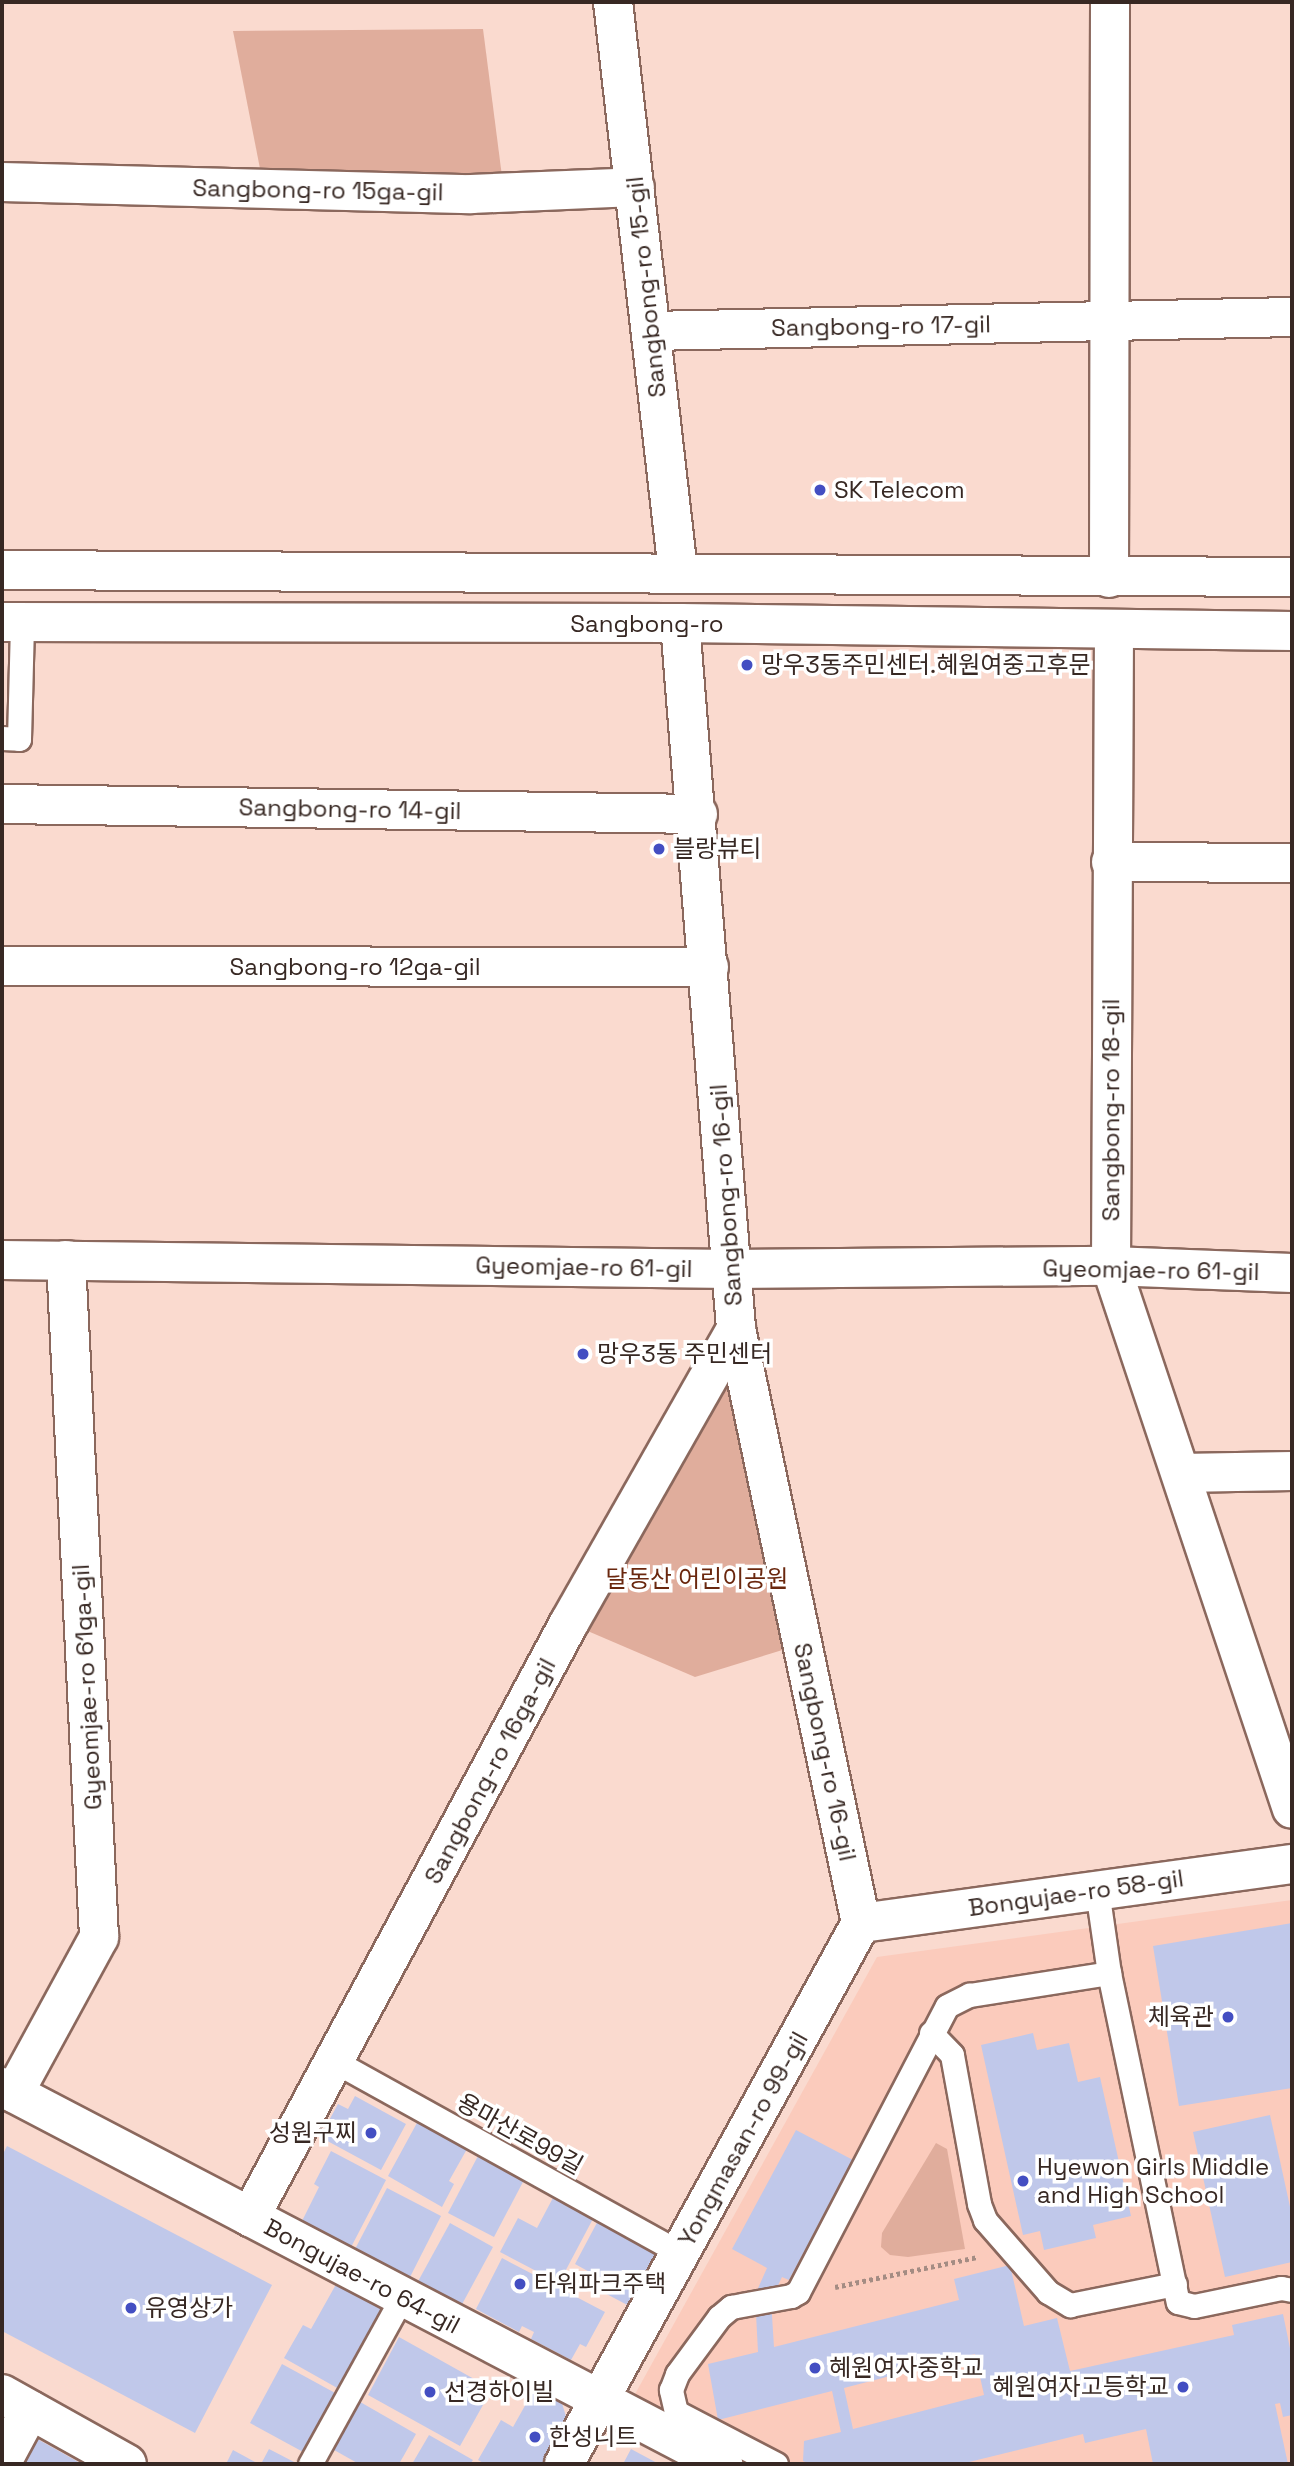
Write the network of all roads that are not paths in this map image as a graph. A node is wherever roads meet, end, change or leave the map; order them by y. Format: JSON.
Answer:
{"nodes":[{"id":1,"x":613,"y":2,"type":"edge"},
{"id":2,"x":1110,"y":2,"type":"edge"},
{"id":3,"x":2,"y":182,"type":"edge"},
{"id":4,"x":635,"y":187,"type":"junction"},
{"id":5,"x":1292,"y":317,"type":"edge"},
{"id":6,"x":1111,"y":321,"type":"junction"},
{"id":7,"x":651,"y":331,"type":"junction"},
{"id":8,"x":2,"y":570,"type":"edge"},
{"id":9,"x":678,"y":572,"type":"junction"},
{"id":10,"x":1292,"y":577,"type":"edge"},
{"id":11,"x":1109,"y":578,"type":"junction"},
{"id":12,"x":12,"y":622,"type":"edge"},
{"id":13,"x":680,"y":623,"type":"junction"},
{"id":14,"x":1114,"y":630,"type":"junction"},
{"id":15,"x":1292,"y":631,"type":"edge"},
{"id":16,"x":2,"y":738,"type":"edge"},
{"id":17,"x":2,"y":804,"type":"edge"},
{"id":18,"x":698,"y":814,"type":"junction"},
{"id":19,"x":1111,"y":862,"type":"junction"},
{"id":20,"x":1292,"y":863,"type":"edge"},
{"id":21,"x":2,"y":966,"type":"edge"},
{"id":22,"x":709,"y":967,"type":"junction"},
{"id":23,"x":2,"y":1260,"type":"edge"},
{"id":24,"x":66,"y":1260,"type":"junction"},
{"id":25,"x":1111,"y":1266,"type":"junction"},
{"id":26,"x":731,"y":1269,"type":"junction"},
{"id":27,"x":1292,"y":1273,"type":"edge"},
{"id":28,"x":736,"y":1329,"type":"junction"},
{"id":29,"x":1292,"y":1471,"type":"edge"},
{"id":30,"x":1181,"y":1473,"type":"junction"},
{"id":31,"x":1292,"y":1809,"type":"edge"},
{"id":32,"x":1292,"y":1864,"type":"edge"},
{"id":33,"x":1097,"y":1890,"type":"junction"},
{"id":34,"x":861,"y":1923,"type":"junction"},
{"id":35,"x":1109,"y":1973,"type":"junction"},
{"id":36,"x":931,"y":2033,"type":"junction"},
{"id":37,"x":334,"y":2061,"type":"junction"},
{"id":38,"x":8,"y":2090,"type":"edge"},
{"id":39,"x":250,"y":2217,"type":"junction"},
{"id":40,"x":681,"y":2253,"type":"junction"},
{"id":41,"x":1175,"y":2284,"type":"junction"},
{"id":42,"x":1292,"y":2290,"type":"edge"},
{"id":43,"x":402,"y":2297,"type":"junction"},
{"id":44,"x":600,"y":2401,"type":"junction"},
{"id":45,"x":16,"y":2402,"type":"edge"},
{"id":46,"x":2,"y":2462,"type":"edge"},
{"id":47,"x":127,"y":2464,"type":"edge"},
{"id":48,"x":310,"y":2464,"type":"edge"},
{"id":49,"x":564,"y":2464,"type":"edge"},
{"id":50,"x":723,"y":2464,"type":"edge"},
{"id":51,"x":776,"y":2464,"type":"edge"}],
"edges":[{"from":1,"to":4,"type":"street","name":"Sangbong-ro 15-gil"},
{"from":2,"to":6,"type":"street"},
{"from":3,"to":4,"type":"street","name":"Sangbong-ro 15ga-gil"},
{"from":4,"to":7,"type":"street","name":"Sangbong-ro 15-gil"},
{"from":5,"to":6,"type":"street","name":"Sangbong-ro 17-gil"},
{"from":6,"to":7,"type":"street","name":"Sangbong-ro 17-gil"},
{"from":6,"to":11,"type":"street"},
{"from":7,"to":9,"type":"street","name":"Sangbong-ro 15-gil"},
{"from":8,"to":9,"type":"street","name":"Sangbong-ro"},
{"from":9,"to":11,"type":"street","name":"Sangbong-ro"},
{"from":9,"to":13,"type":"street","name":"Sangbong-ro 15-gil"},
{"from":10,"to":11,"type":"street","name":"Sangbong-ro"},
{"from":12,"to":13,"type":"street","name":"Sangbong-ro"},
{"from":12,"to":16,"type":"lane"},
{"from":13,"to":14,"type":"street","name":"Sangbong-ro"},
{"from":13,"to":18,"type":"street","name":"Sangbong-ro 16-gil"},
{"from":14,"to":15,"type":"street","name":"Sangbong-ro"},
{"from":14,"to":19,"type":"street","name":"Sangbong-ro 18-gil"},
{"from":17,"to":18,"type":"street","name":"Sangbong-ro 14-gil"},
{"from":18,"to":22,"type":"street","name":"Sangbong-ro 16-gil"},
{"from":19,"to":20,"type":"street"},
{"from":19,"to":25,"type":"street","name":"Sangbong-ro 18-gil"},
{"from":21,"to":22,"type":"street","name":"Sangbong-ro 12ga-gil"},
{"from":22,"to":26,"type":"street","name":"Sangbong-ro 16-gil"},
{"from":23,"to":24,"type":"street","name":"Gyeomjae-ro 61-gil"},
{"from":24,"to":26,"type":"street","name":"Gyeomjae-ro 61-gil"},
{"from":24,"to":38,"type":"street","name":"Gyeomjae-ro 61ga-gil"},
{"from":25,"to":26,"type":"street","name":"Gyeomjae-ro 61-gil"},
{"from":25,"to":27,"type":"street","name":"Gyeomjae-ro 61-gil"},
{"from":25,"to":30,"type":"street","name":"Sangbong-ro 18-gil"},
{"from":26,"to":28,"type":"street","name":"Sangbong-ro 16-gil"},
{"from":28,"to":34,"type":"street","name":"Sangbong-ro 16-gil"},
{"from":28,"to":37,"type":"street","name":"Sangbong-ro 16ga-gil"},
{"from":29,"to":30,"type":"street"},
{"from":30,"to":31,"type":"street","name":"Sangbong-ro 18-gil"},
{"from":32,"to":33,"type":"street","name":"Bongujae-ro 58-gil"},
{"from":33,"to":34,"type":"street","name":"Bongujae-ro 58-gil"},
{"from":33,"to":35,"type":"lane"},
{"from":34,"to":40,"type":"street","name":"Yongmasan-ro 99-gil"},
{"from":35,"to":36,"type":"lane"},
{"from":35,"to":41,"type":"lane"},
{"from":36,"to":41,"type":"lane"},
{"from":36,"to":51,"type":"lane"},
{"from":37,"to":39,"type":"street","name":"Sangbong-ro 16ga-gil"},
{"from":37,"to":40,"type":"lane","name":"용마산로99길"},
{"from":38,"to":39,"type":"street","name":"Bongujae-ro 64-gil"},
{"from":39,"to":43,"type":"street","name":"Bongujae-ro 64-gil"},
{"from":40,"to":44,"type":"street","name":"Yongmasan-ro 99-gil"},
{"from":41,"to":42,"type":"lane"},
{"from":43,"to":44,"type":"street","name":"Bongujae-ro 64-gil"},
{"from":43,"to":48,"type":"lane"},
{"from":44,"to":49,"type":"street","name":"Yongmasan-ro 99-gil"},
{"from":44,"to":50,"type":"street","name":"Bongujae-ro 64-gil"},
{"from":45,"to":46,"type":"street"},
{"from":45,"to":47,"type":"street"}]}
